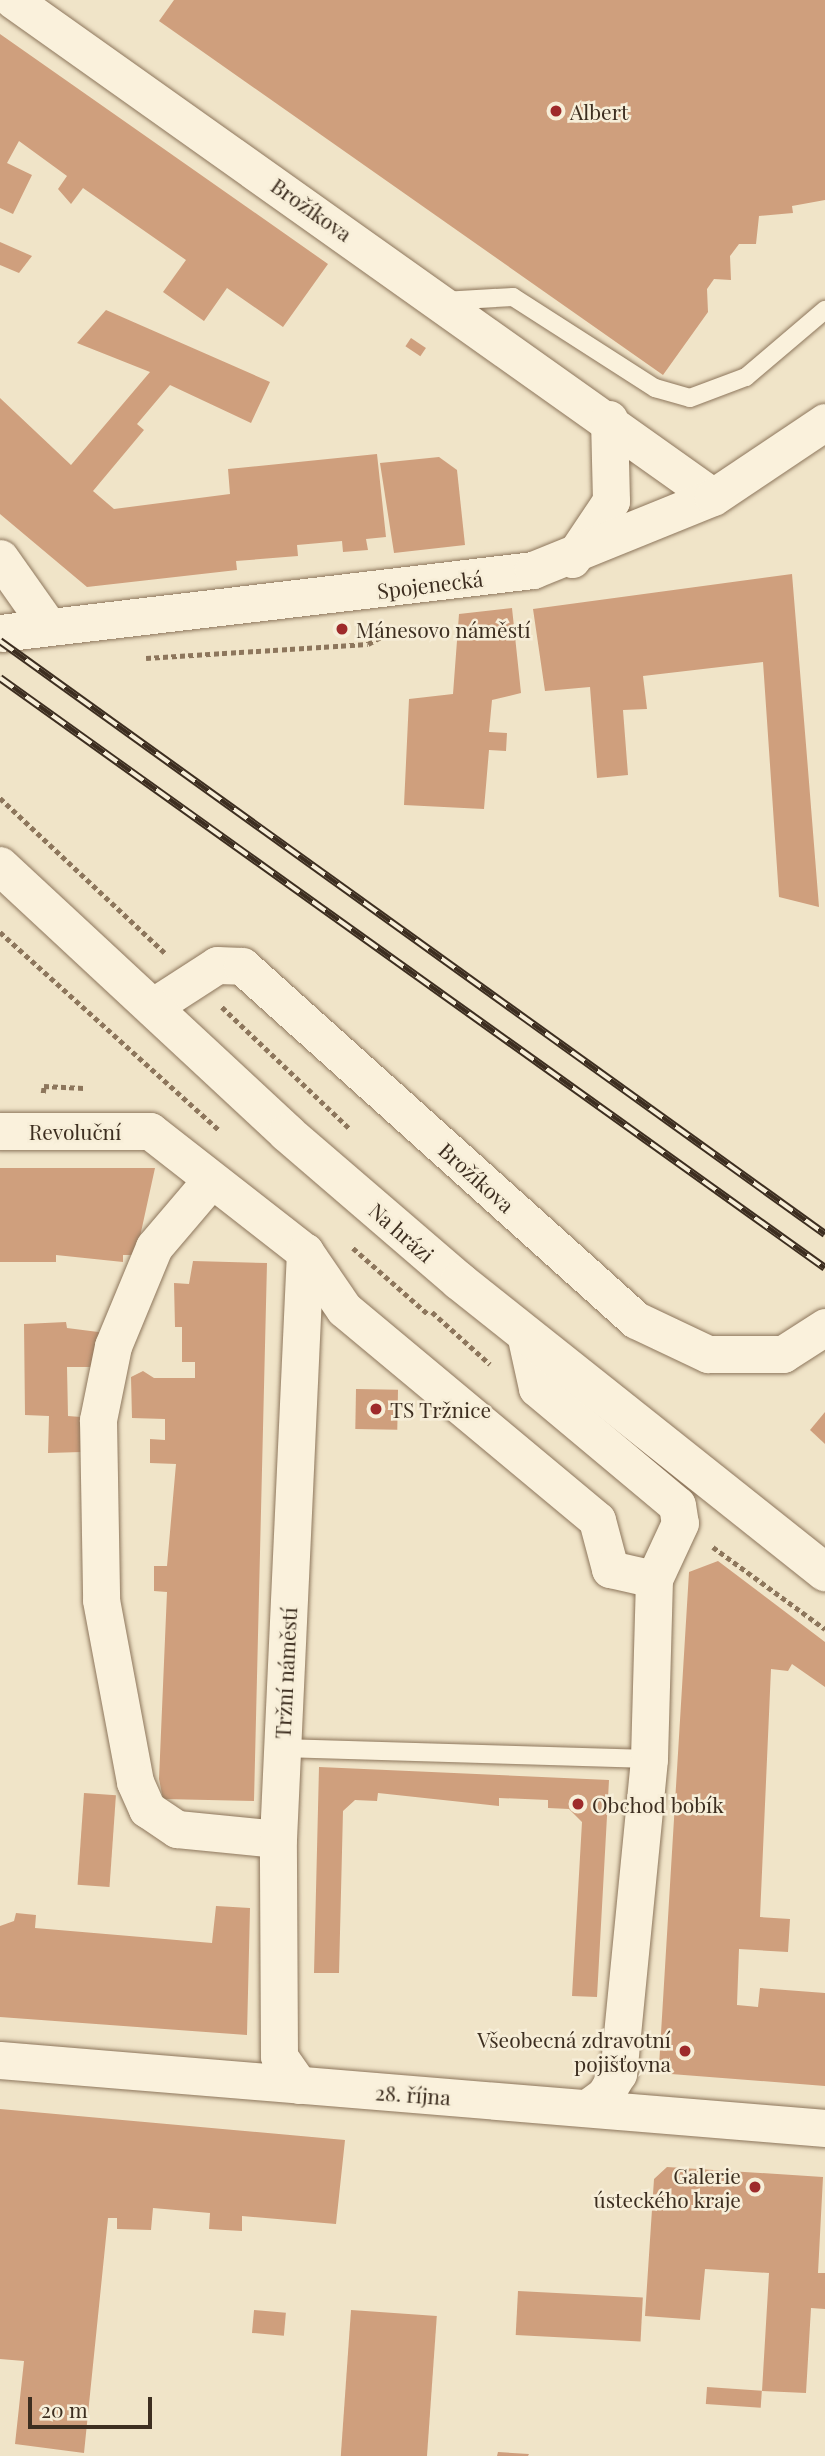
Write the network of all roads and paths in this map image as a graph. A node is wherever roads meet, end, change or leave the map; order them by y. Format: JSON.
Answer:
{"nodes":[{"id":1,"x":13,"y":0,"type":"edge"},
{"id":2,"x":443,"y":301,"type":"junction"},
{"id":3,"x":825,"y":310,"type":"edge"},
{"id":4,"x":609,"y":419,"type":"junction"},
{"id":5,"x":825,"y":422,"type":"edge"},
{"id":6,"x":713,"y":496,"type":"junction"},
{"id":7,"x":0,"y":558,"type":"edge"},
{"id":8,"x":571,"y":559,"type":"junction"},
{"id":9,"x":48,"y":626,"type":"junction"},
{"id":10,"x":0,"y":633,"type":"edge"},
{"id":11,"x":368,"y":644,"type":"dead end"},
{"id":12,"x":153,"y":661,"type":"dead end"},
{"id":13,"x":0,"y":866,"type":"edge"},
{"id":14,"x":152,"y":1007,"type":"junction"},
{"id":15,"x":0,"y":1131,"type":"edge"},
{"id":16,"x":211,"y":1180,"type":"junction"},
{"id":17,"x":305,"y":1252,"type":"junction"},
{"id":18,"x":825,"y":1327,"type":"edge"},
{"id":19,"x":526,"y":1338,"type":"junction"},
{"id":20,"x":825,"y":1572,"type":"edge"},
{"id":21,"x":654,"y":1579,"type":"junction"},
{"id":22,"x":282,"y":1748,"type":"junction"},
{"id":23,"x":649,"y":1759,"type":"junction"},
{"id":24,"x":278,"y":1839,"type":"junction"},
{"id":25,"x":0,"y":2060,"type":"edge"},
{"id":26,"x":299,"y":2085,"type":"junction"},
{"id":27,"x":587,"y":2108,"type":"junction"},
{"id":28,"x":825,"y":2128,"type":"edge"}],
"edges":[{"from":1,"to":2,"type":"street","name":"Brožíkova"},
{"from":2,"to":3,"type":"lane"},
{"from":2,"to":4,"type":"street","name":"Brožíkova"},
{"from":4,"to":6,"type":"street","name":"Brožíkova"},
{"from":4,"to":8,"type":"street"},
{"from":5,"to":6,"type":"street","name":"Spojenecká"},
{"from":6,"to":8,"type":"street","name":"Spojenecká"},
{"from":7,"to":9,"type":"street"},
{"from":8,"to":9,"type":"street","name":"Spojenecká"},
{"from":9,"to":10,"type":"street","name":"Spojenecká"},
{"from":11,"to":12,"type":"path"},
{"from":13,"to":14,"type":"main road","name":"Na hrázi"},
{"from":14,"to":18,"type":"street","name":"Brožíkova"},
{"from":14,"to":19,"type":"main road","name":"Na hrázi"},
{"from":15,"to":16,"type":"street","name":"Revoluční"},
{"from":16,"to":17,"type":"street"},
{"from":16,"to":24,"type":"street"},
{"from":17,"to":21,"type":"street"},
{"from":17,"to":22,"type":"street","name":"Tržní náměstí"},
{"from":19,"to":20,"type":"main road","name":"Na hrázi"},
{"from":19,"to":21,"type":"street"},
{"from":21,"to":23,"type":"street"},
{"from":22,"to":23,"type":"lane"},
{"from":22,"to":24,"type":"street","name":"Tržní náměstí"},
{"from":23,"to":27,"type":"street"},
{"from":24,"to":26,"type":"street","name":"Tržní náměstí"},
{"from":25,"to":26,"type":"street","name":"28. října"},
{"from":26,"to":27,"type":"street","name":"28. října"},
{"from":27,"to":28,"type":"street","name":"28. října"}]}
